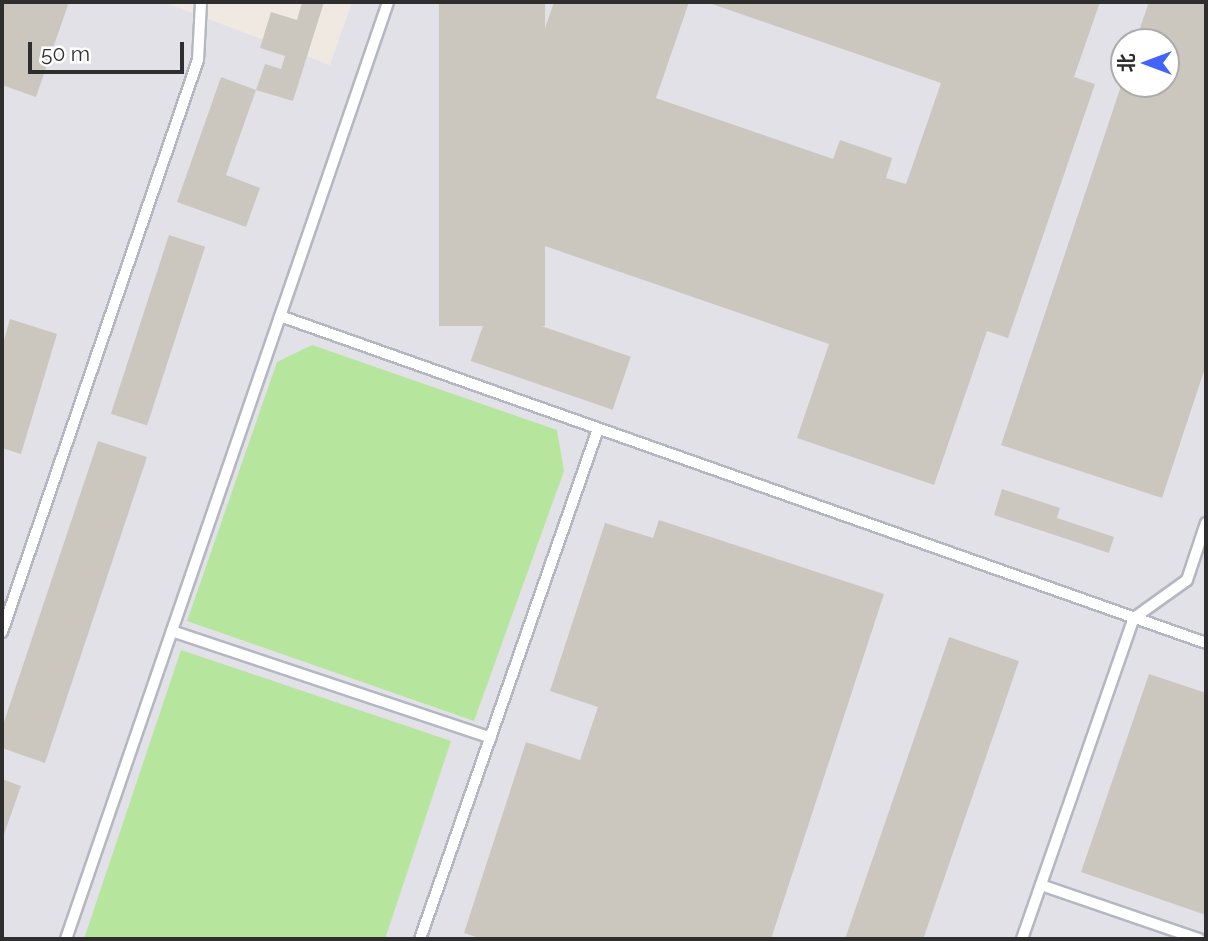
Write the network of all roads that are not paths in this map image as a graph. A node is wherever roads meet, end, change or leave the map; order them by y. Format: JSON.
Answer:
{"nodes":[{"id":1,"x":201,"y":2,"type":"edge"},
{"id":2,"x":388,"y":2,"type":"edge"},
{"id":3,"x":280,"y":316,"type":"junction"},
{"id":4,"x":598,"y":429,"type":"junction"},
{"id":5,"x":1206,"y":523,"type":"edge"},
{"id":6,"x":1135,"y":618,"type":"junction"},
{"id":7,"x":172,"y":631,"type":"junction"},
{"id":8,"x":2,"y":632,"type":"edge"},
{"id":9,"x":1206,"y":643,"type":"edge"},
{"id":10,"x":491,"y":738,"type":"junction"},
{"id":11,"x":1041,"y":885,"type":"junction"},
{"id":12,"x":66,"y":939,"type":"edge"},
{"id":13,"x":420,"y":939,"type":"edge"},
{"id":14,"x":1022,"y":939,"type":"edge"},
{"id":15,"x":1199,"y":939,"type":"edge"}],
"edges":[{"from":1,"to":8,"type":"lane"},
{"from":2,"to":3,"type":"lane"},
{"from":3,"to":4,"type":"lane"},
{"from":3,"to":7,"type":"lane"},
{"from":4,"to":6,"type":"lane"},
{"from":4,"to":10,"type":"lane"},
{"from":5,"to":6,"type":"lane"},
{"from":6,"to":9,"type":"lane"},
{"from":6,"to":11,"type":"lane"},
{"from":7,"to":10,"type":"lane"},
{"from":7,"to":12,"type":"lane"},
{"from":10,"to":13,"type":"lane"},
{"from":11,"to":14,"type":"lane"},
{"from":11,"to":15,"type":"lane"}]}
